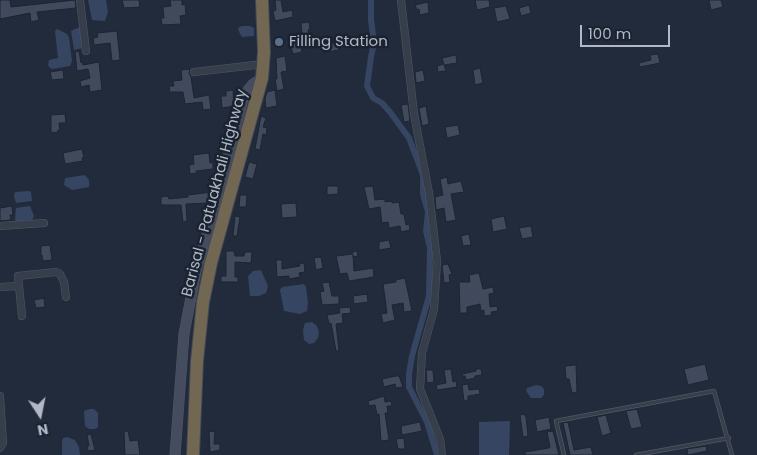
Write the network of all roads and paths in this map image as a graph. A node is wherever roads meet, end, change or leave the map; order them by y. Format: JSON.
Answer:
{"nodes":[{"id":1,"x":80,"y":0,"type":"edge"},
{"id":2,"x":262,"y":0,"type":"edge"},
{"id":3,"x":401,"y":0,"type":"edge"},
{"id":4,"x":86,"y":51,"type":"dead end"},
{"id":5,"x":264,"y":64,"type":"junction"},
{"id":6,"x":194,"y":72,"type":"dead end"},
{"id":7,"x":262,"y":78,"type":"junction"},
{"id":8,"x":44,"y":223,"type":"dead end"},
{"id":9,"x":0,"y":226,"type":"edge"},
{"id":10,"x":19,"y":286,"type":"junction"},
{"id":11,"x":0,"y":287,"type":"edge"},
{"id":12,"x":66,"y":297,"type":"dead end"},
{"id":13,"x":22,"y":316,"type":"dead end"},
{"id":14,"x":0,"y":396,"type":"edge"},
{"id":15,"x":728,"y":438,"type":"junction"},
{"id":16,"x":0,"y":448,"type":"edge"},
{"id":17,"x":175,"y":455,"type":"edge"},
{"id":18,"x":193,"y":455,"type":"edge"},
{"id":19,"x":442,"y":455,"type":"edge"},
{"id":20,"x":564,"y":455,"type":"edge"},
{"id":21,"x":636,"y":455,"type":"edge"},
{"id":22,"x":732,"y":455,"type":"edge"}],
"edges":[{"from":1,"to":4,"type":"street"},
{"from":2,"to":5,"type":"highway","name":"Barisal - Patuakhali Highway"},
{"from":3,"to":19,"type":"street"},
{"from":5,"to":6,"type":"street"},
{"from":5,"to":7,"type":"highway","name":"Barisal - Patuakhali Highway"},
{"from":7,"to":17,"type":"street"},
{"from":7,"to":18,"type":"highway","name":"Barisal - Patuakhali Highway"},
{"from":8,"to":9,"type":"street"},
{"from":10,"to":11,"type":"street"},
{"from":10,"to":12,"type":"street"},
{"from":10,"to":13,"type":"street"},
{"from":14,"to":16,"type":"street"},
{"from":15,"to":20,"type":"lane"},
{"from":15,"to":21,"type":"lane"},
{"from":15,"to":22,"type":"lane"}]}
